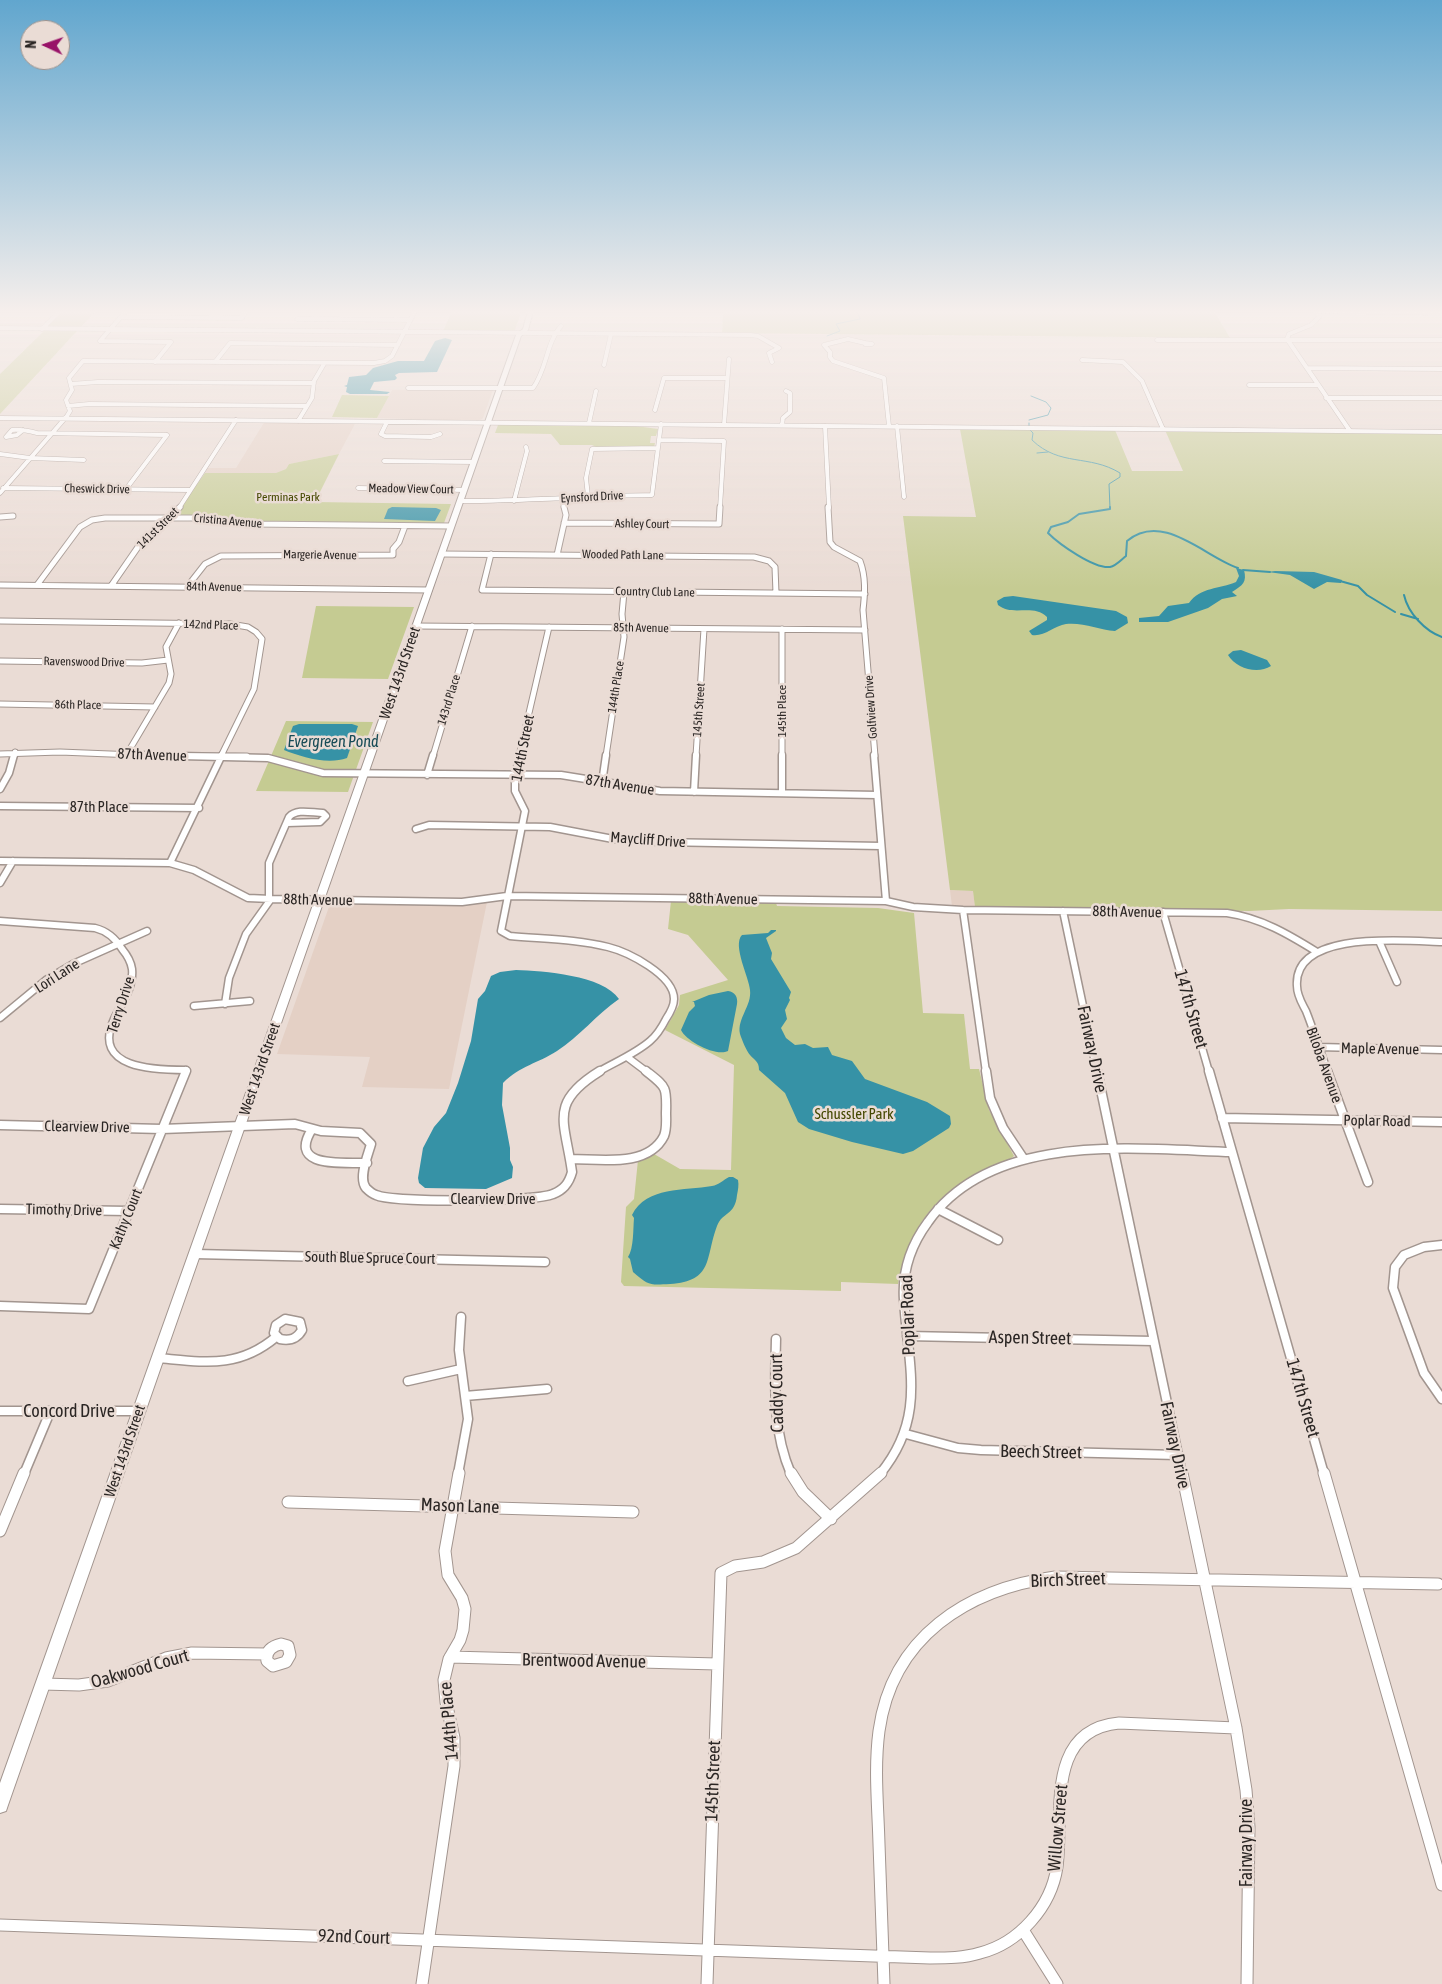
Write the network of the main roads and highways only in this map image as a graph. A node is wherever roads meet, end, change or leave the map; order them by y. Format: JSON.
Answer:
{"nodes":[{"id":1,"x":495,"y":404,"type":"edge"},
{"id":2,"x":0,"y":1804,"type":"edge"}],
"edges":[{"from":1,"to":2,"type":"main road","name":"West 143rd Street"}]}
